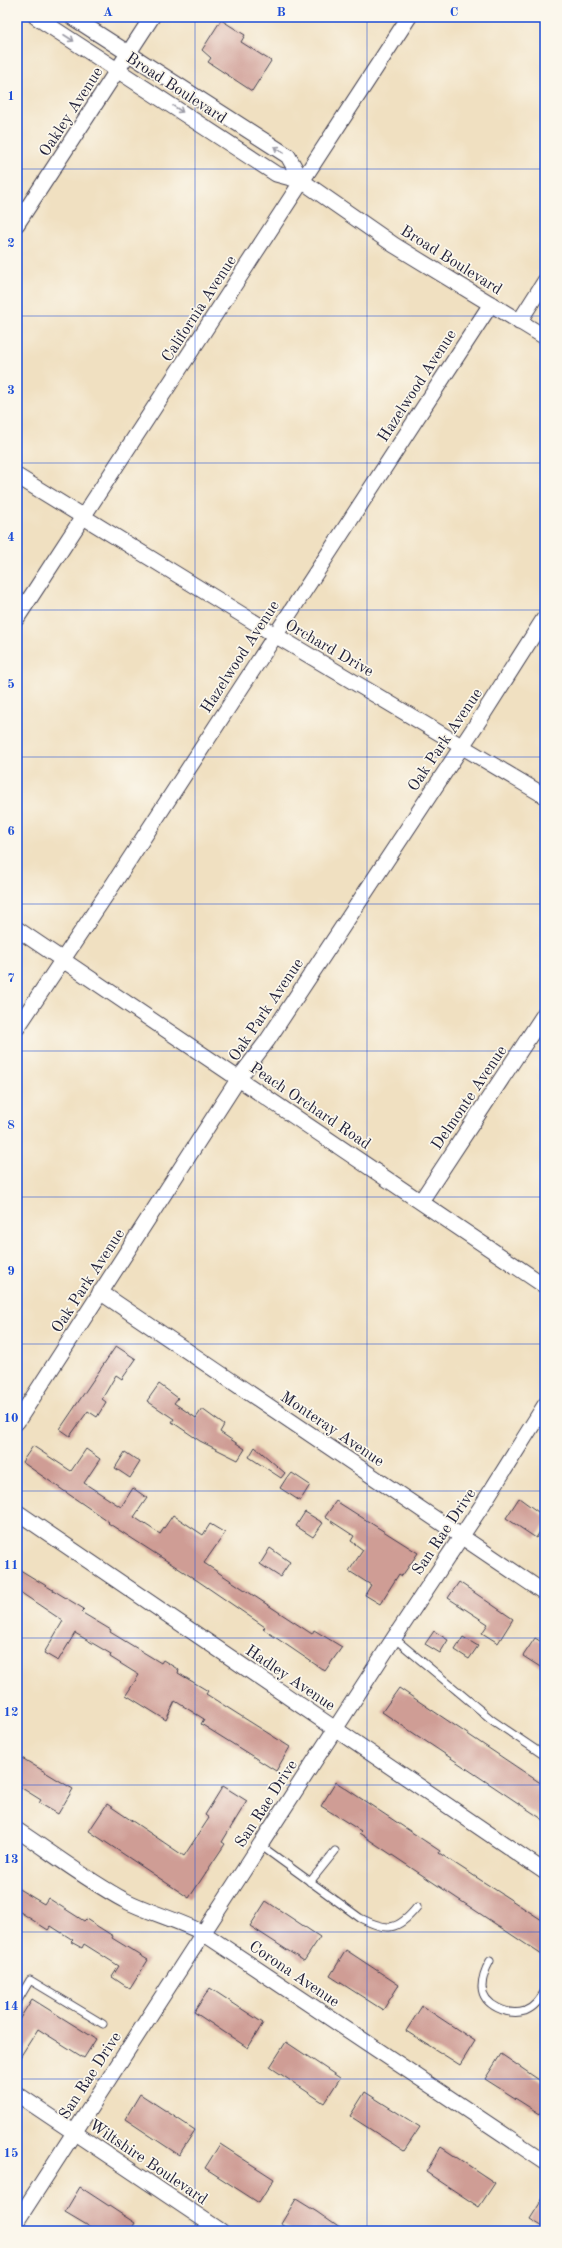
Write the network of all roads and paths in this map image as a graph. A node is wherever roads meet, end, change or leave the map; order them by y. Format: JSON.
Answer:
{"nodes":[{"id":1,"x":36,"y":17,"type":"edge"},
{"id":2,"x":72,"y":17,"type":"edge"},
{"id":3,"x":152,"y":17,"type":"edge"},
{"id":4,"x":408,"y":17,"type":"edge"},
{"id":5,"x":129,"y":54,"type":"junction"},
{"id":6,"x":118,"y":70,"type":"junction"},
{"id":7,"x":302,"y":181,"type":"junction"},
{"id":8,"x":17,"y":224,"type":"edge"},
{"id":9,"x":545,"y":281,"type":"edge"},
{"id":10,"x":491,"y":304,"type":"junction"},
{"id":11,"x":519,"y":322,"type":"junction"},
{"id":12,"x":545,"y":337,"type":"edge"},
{"id":13,"x":17,"y":476,"type":"edge"},
{"id":14,"x":83,"y":518,"type":"junction"},
{"id":15,"x":545,"y":617,"type":"edge"},
{"id":16,"x":17,"y":618,"type":"edge"},
{"id":17,"x":275,"y":636,"type":"junction"},
{"id":18,"x":462,"y":746,"type":"junction"},
{"id":19,"x":545,"y":796,"type":"edge"},
{"id":20,"x":17,"y":929,"type":"edge"},
{"id":21,"x":63,"y":960,"type":"junction"},
{"id":22,"x":545,"y":1013,"type":"edge"},
{"id":23,"x":17,"y":1028,"type":"edge"},
{"id":24,"x":240,"y":1078,"type":"junction"},
{"id":25,"x":421,"y":1201,"type":"junction"},
{"id":26,"x":545,"y":1286,"type":"edge"},
{"id":27,"x":100,"y":1292,"type":"junction"},
{"id":28,"x":545,"y":1405,"type":"edge"},
{"id":29,"x":17,"y":1422,"type":"edge"},
{"id":30,"x":17,"y":1512,"type":"edge"},
{"id":31,"x":460,"y":1536,"type":"junction"},
{"id":32,"x":545,"y":1593,"type":"edge"},
{"id":33,"x":394,"y":1638,"type":"junction"},
{"id":34,"x":335,"y":1729,"type":"junction"},
{"id":35,"x":545,"y":1756,"type":"edge"},
{"id":36,"x":17,"y":1830,"type":"edge"},
{"id":37,"x":260,"y":1845,"type":"junction"},
{"id":38,"x":335,"y":1851,"type":"dead end"},
{"id":39,"x":545,"y":1872,"type":"edge"},
{"id":40,"x":310,"y":1882,"type":"junction"},
{"id":41,"x":417,"y":1907,"type":"dead end"},
{"id":42,"x":203,"y":1933,"type":"junction"},
{"id":43,"x":490,"y":1961,"type":"dead end"},
{"id":44,"x":545,"y":1991,"type":"edge"},
{"id":45,"x":17,"y":2002,"type":"edge"},
{"id":46,"x":103,"y":2024,"type":"dead end"},
{"id":47,"x":17,"y":2094,"type":"edge"},
{"id":48,"x":74,"y":2132,"type":"junction"},
{"id":49,"x":545,"y":2162,"type":"edge"},
{"id":50,"x":17,"y":2221,"type":"edge"},
{"id":51,"x":222,"y":2231,"type":"edge"}],
"edges":[{"from":1,"to":6,"type":"street","name":"Broad Boulevard","one_way":true},
{"from":2,"to":5,"type":"street","name":"Broad Boulevard"},
{"from":3,"to":5,"type":"street","name":"Oakley Avenue"},
{"from":4,"to":7,"type":"street","name":"California Avenue"},
{"from":5,"to":6,"type":"street","name":"Oakley Avenue"},
{"from":7,"to":5,"type":"street","name":"Broad Boulevard","one_way":true},
{"from":6,"to":7,"type":"street","name":"Broad Boulevard","one_way":true},
{"from":6,"to":8,"type":"street","name":"Oakley Avenue"},
{"from":7,"to":10,"type":"street","name":"Broad Boulevard"},
{"from":7,"to":14,"type":"street","name":"California Avenue"},
{"from":9,"to":11,"type":"street"},
{"from":10,"to":11,"type":"street","name":"Broad Boulevard"},
{"from":10,"to":17,"type":"street","name":"Hazelwood Avenue"},
{"from":11,"to":12,"type":"street","name":"Broad Boulevard"},
{"from":13,"to":14,"type":"street","name":"Orchard Drive"},
{"from":14,"to":16,"type":"street","name":"California Avenue"},
{"from":14,"to":17,"type":"street","name":"Orchard Drive"},
{"from":15,"to":18,"type":"street","name":"Oak Park Avenue"},
{"from":17,"to":18,"type":"street","name":"Orchard Drive"},
{"from":17,"to":21,"type":"street","name":"Hazelwood Avenue"},
{"from":18,"to":19,"type":"street","name":"Orchard Drive"},
{"from":18,"to":24,"type":"street","name":"Oak Park Avenue"},
{"from":20,"to":21,"type":"street","name":"Peach Orchard Road"},
{"from":21,"to":23,"type":"street","name":"Hazelwood Avenue"},
{"from":21,"to":24,"type":"street","name":"Peach Orchard Road"},
{"from":22,"to":25,"type":"street","name":"Delmonte Avenue"},
{"from":24,"to":25,"type":"street","name":"Peach Orchard Road"},
{"from":24,"to":27,"type":"street","name":"Oak Park Avenue"},
{"from":25,"to":26,"type":"street","name":"Peach Orchard Road"},
{"from":27,"to":29,"type":"street","name":"Oak Park Avenue"},
{"from":27,"to":31,"type":"street","name":"Monteray Avenue"},
{"from":28,"to":31,"type":"street","name":"San Rae Drive"},
{"from":30,"to":34,"type":"street","name":"Hadley Avenue"},
{"from":31,"to":32,"type":"street","name":"Monteray Avenue"},
{"from":31,"to":33,"type":"street","name":"San Rae Drive"},
{"from":33,"to":34,"type":"street","name":"San Rae Drive"},
{"from":33,"to":35,"type":"lane"},
{"from":34,"to":37,"type":"street","name":"San Rae Drive"},
{"from":34,"to":39,"type":"street","name":"Hadley Avenue"},
{"from":36,"to":42,"type":"street","name":"Corona Avenue"},
{"from":37,"to":40,"type":"lane"},
{"from":37,"to":42,"type":"street","name":"San Rae Drive"},
{"from":38,"to":40,"type":"lane"},
{"from":40,"to":41,"type":"lane"},
{"from":42,"to":48,"type":"street","name":"San Rae Drive"},
{"from":42,"to":49,"type":"street","name":"Corona Avenue"},
{"from":43,"to":44,"type":"lane"},
{"from":45,"to":46,"type":"lane"},
{"from":47,"to":48,"type":"street","name":"Wiltshire Boulevard"},
{"from":48,"to":50,"type":"street","name":"San Rae Drive"},
{"from":48,"to":51,"type":"street","name":"Wiltshire Boulevard"}]}
